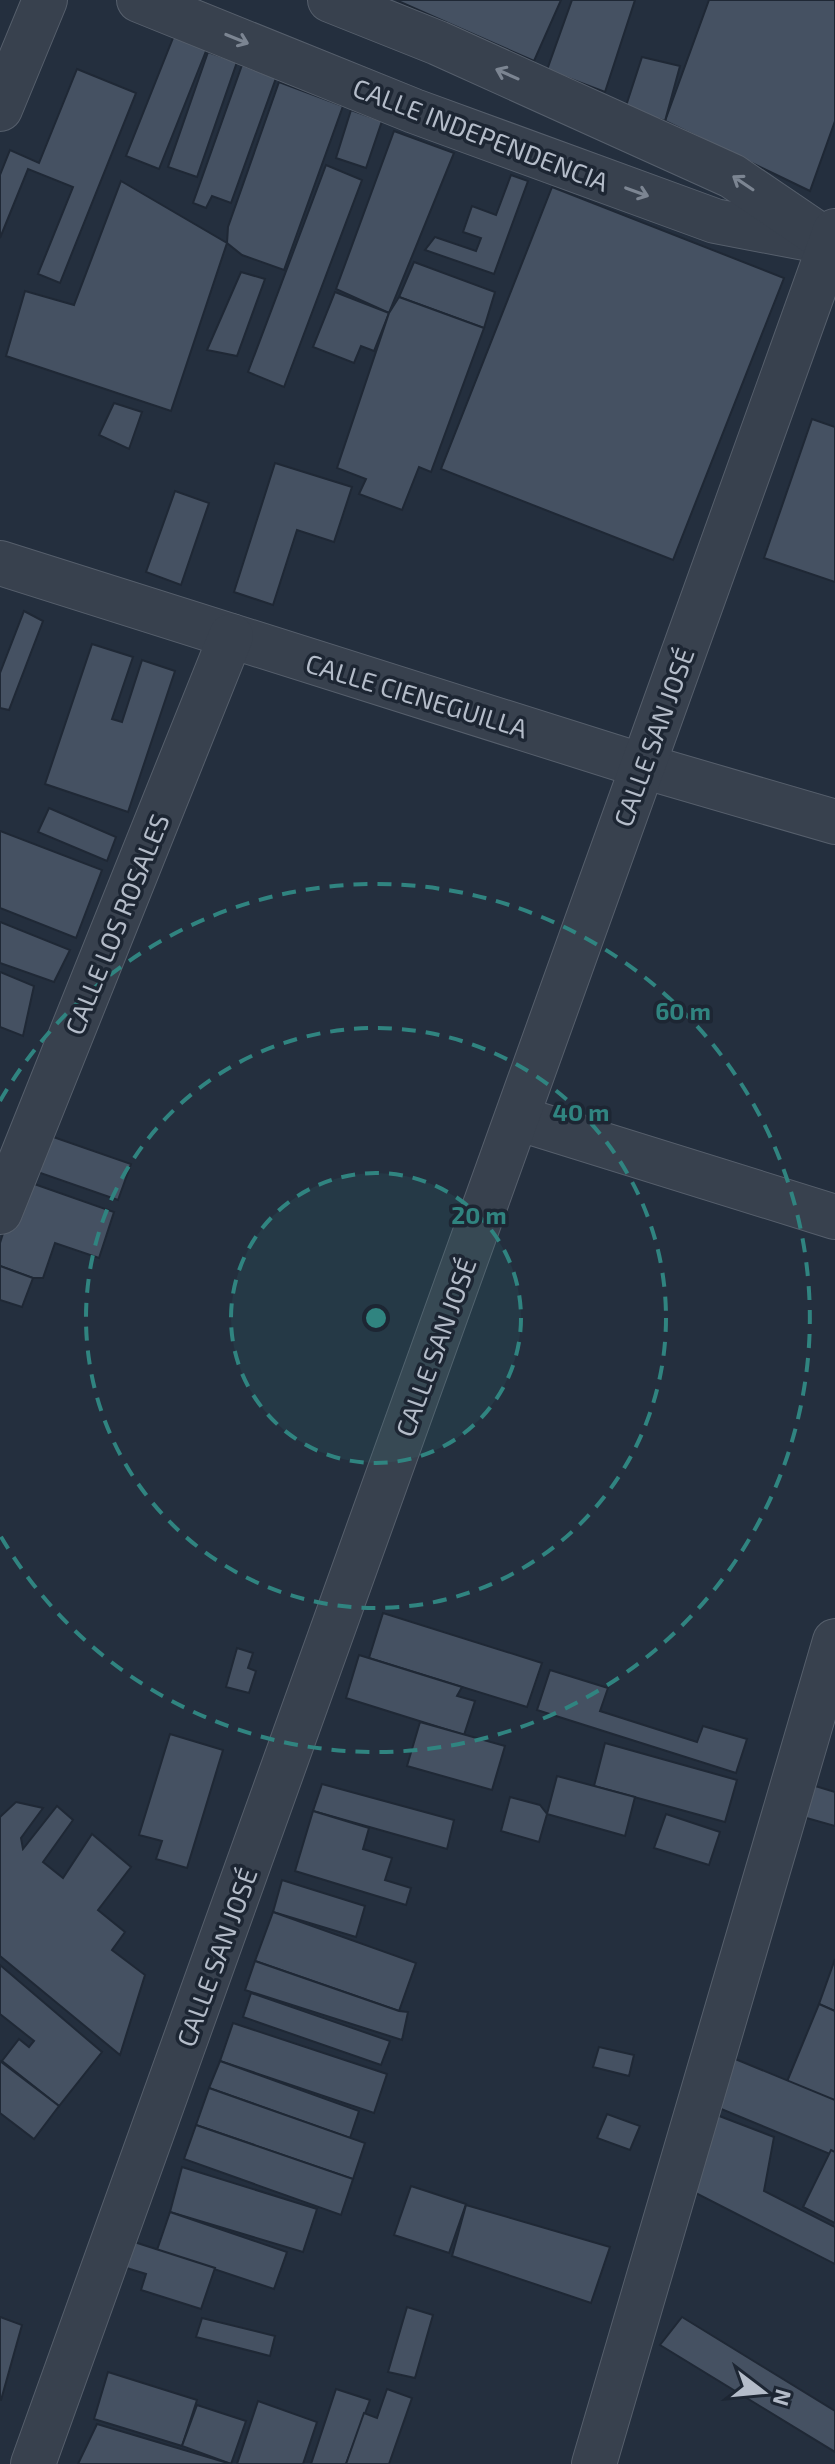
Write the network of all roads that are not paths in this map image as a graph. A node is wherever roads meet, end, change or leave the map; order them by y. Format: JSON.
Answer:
{"nodes":[{"id":1,"x":45,"y":0,"type":"edge"},
{"id":2,"x":330,"y":0,"type":"edge"},
{"id":3,"x":164,"y":5,"type":"edge"},
{"id":4,"x":0,"y":109,"type":"edge"},
{"id":5,"x":834,"y":240,"type":"edge"},
{"id":6,"x":0,"y":563,"type":"edge"},
{"id":7,"x":231,"y":636,"type":"junction"},
{"id":8,"x":643,"y":766,"type":"junction"},
{"id":9,"x":835,"y":822,"type":"edge"},
{"id":10,"x":517,"y":1118,"type":"junction"},
{"id":11,"x":0,"y":1212,"type":"edge"},
{"id":12,"x":835,"y":1217,"type":"edge"},
{"id":13,"x":835,"y":1641,"type":"edge"},
{"id":14,"x":33,"y":2464,"type":"edge"},
{"id":15,"x":594,"y":2464,"type":"edge"}],
"edges":[{"from":1,"to":4,"type":"street"},
{"from":5,"to":2,"type":"street","one_way":true},
{"from":3,"to":5,"type":"street","name":"CALLE INDEPENDENCIA","one_way":true},
{"from":5,"to":8,"type":"street","name":"CALLE SAN JOSÉ"},
{"from":6,"to":7,"type":"street","name":"CALLE CIENEGUILLA"},
{"from":7,"to":8,"type":"street","name":"CALLE CIENEGUILLA"},
{"from":7,"to":11,"type":"street","name":"CALLE LOS ROSALES"},
{"from":8,"to":9,"type":"street","name":"CALLE CIENEGUILLA"},
{"from":8,"to":10,"type":"street","name":"CALLE SAN JOSÉ"},
{"from":10,"to":12,"type":"street"},
{"from":10,"to":14,"type":"street","name":"CALLE SAN JOSÉ"},
{"from":13,"to":15,"type":"street"}]}
